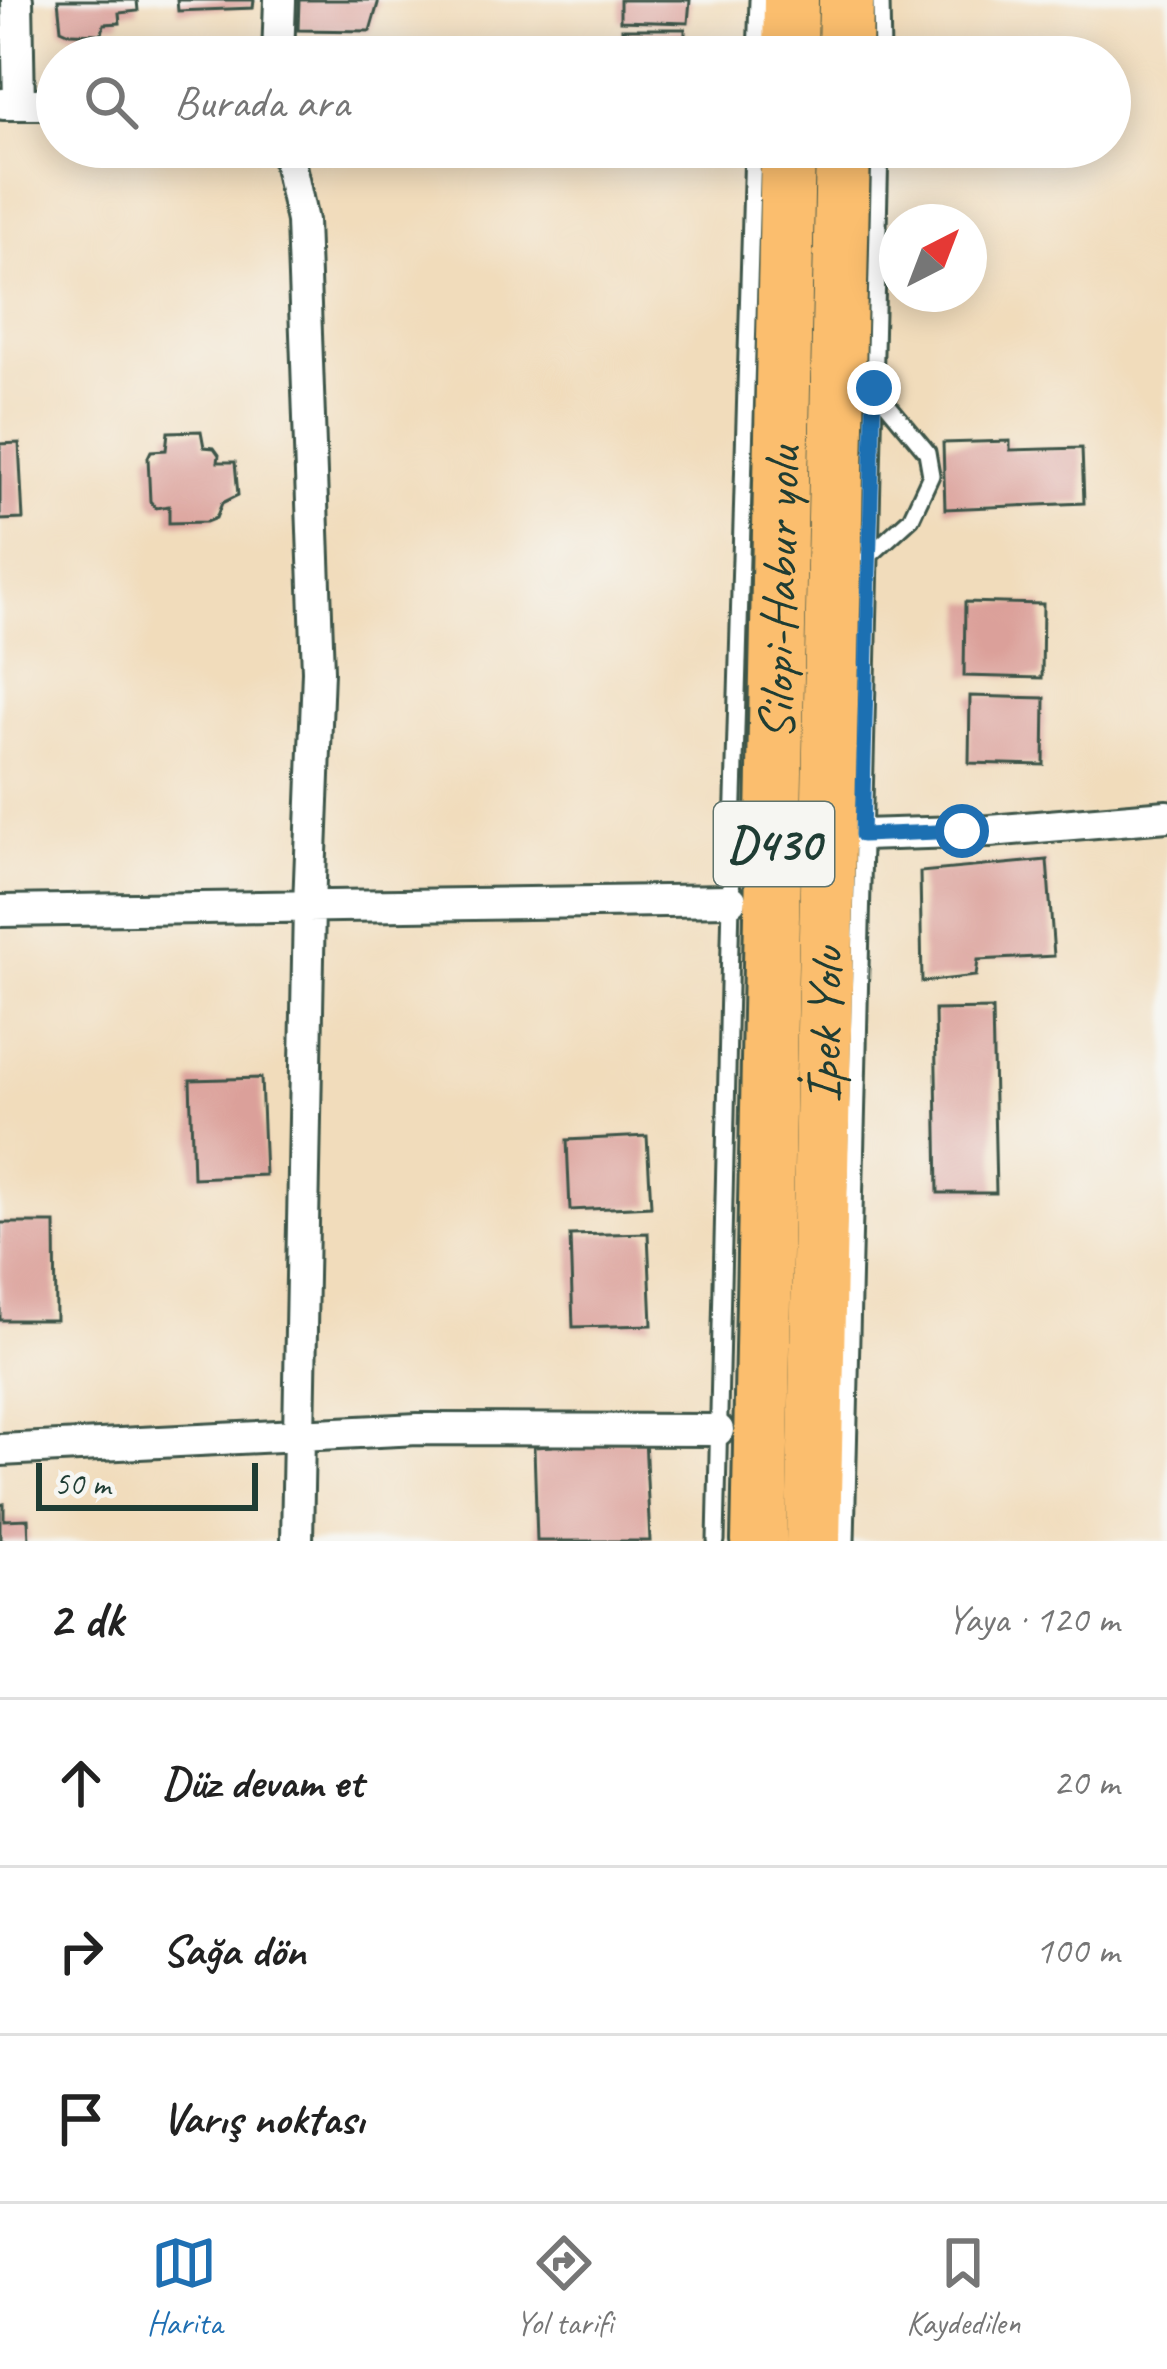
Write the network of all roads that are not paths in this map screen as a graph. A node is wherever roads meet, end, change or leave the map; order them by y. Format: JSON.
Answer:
{"nodes":[{"id":1,"x":17,"y":0,"type":"edge"},
{"id":2,"x":280,"y":0,"type":"edge"},
{"id":3,"x":758,"y":0,"type":"edge"},
{"id":4,"x":791,"y":0,"type":"edge"},
{"id":5,"x":846,"y":0,"type":"edge"},
{"id":6,"x":881,"y":0,"type":"edge"},
{"id":7,"x":279,"y":36,"type":"edge"},
{"id":8,"x":757,"y":36,"type":"edge"},
{"id":9,"x":790,"y":36,"type":"edge"},
{"id":10,"x":845,"y":36,"type":"edge"},
{"id":11,"x":882,"y":36,"type":"edge"},
{"id":12,"x":9,"y":104,"type":"edge"},
{"id":13,"x":291,"y":168,"type":"edge"},
{"id":14,"x":752,"y":168,"type":"edge"},
{"id":15,"x":788,"y":168,"type":"edge"},
{"id":16,"x":843,"y":168,"type":"edge"},
{"id":17,"x":879,"y":168,"type":"edge"},
{"id":18,"x":874,"y":388,"type":"junction"},
{"id":19,"x":852,"y":566,"type":"junction"},
{"id":20,"x":1167,"y":815,"type":"edge"},
{"id":21,"x":862,"y":835,"type":"junction"},
{"id":22,"x":731,"y":900,"type":"junction"},
{"id":23,"x":309,"y":906,"type":"junction"},
{"id":24,"x":0,"y":911,"type":"edge"},
{"id":25,"x":718,"y":1430,"type":"junction"},
{"id":26,"x":298,"y":1435,"type":"junction"},
{"id":27,"x":0,"y":1450,"type":"edge"},
{"id":28,"x":297,"y":1541,"type":"edge"},
{"id":29,"x":716,"y":1541,"type":"edge"},
{"id":30,"x":759,"y":1541,"type":"edge"},
{"id":31,"x":813,"y":1541,"type":"edge"},
{"id":32,"x":846,"y":1541,"type":"edge"}],
"edges":[{"from":1,"to":12,"type":"street"},
{"from":2,"to":7,"type":"street"},
{"from":3,"to":8,"type":"lane"},
{"from":4,"to":9,"type":"highway"},
{"from":5,"to":10,"type":"highway"},
{"from":6,"to":11,"type":"lane"},
{"from":13,"to":23,"type":"street"},
{"from":14,"to":22,"type":"lane"},
{"from":15,"to":30,"type":"highway","name":"Silopi-Habur yolu","number":"D430"},
{"from":16,"to":19,"type":"highway","name":"İpek Yolu","number":"D430"},
{"from":17,"to":18,"type":"lane"},
{"from":18,"to":19,"type":"lane"},
{"from":18,"to":19,"type":"lane"},
{"from":19,"to":21,"type":"lane"},
{"from":19,"to":31,"type":"highway","name":"İpek Yolu","number":"D430"},
{"from":20,"to":21,"type":"street"},
{"from":21,"to":32,"type":"lane"},
{"from":22,"to":23,"type":"street"},
{"from":22,"to":25,"type":"lane"},
{"from":23,"to":24,"type":"street"},
{"from":23,"to":26,"type":"street"},
{"from":25,"to":26,"type":"street"},
{"from":25,"to":29,"type":"lane"},
{"from":26,"to":27,"type":"street"},
{"from":26,"to":28,"type":"street"}]}
